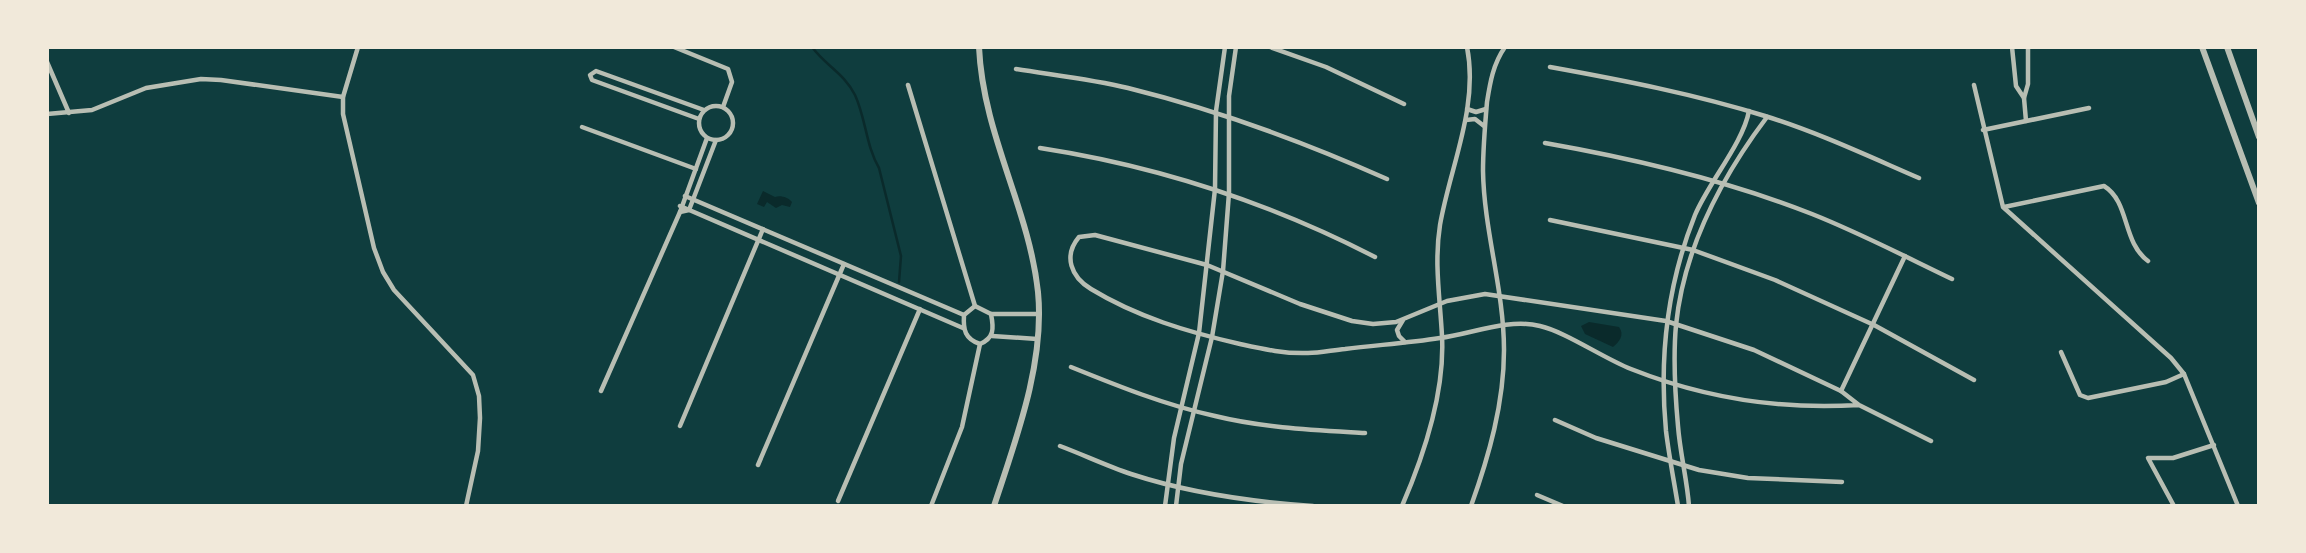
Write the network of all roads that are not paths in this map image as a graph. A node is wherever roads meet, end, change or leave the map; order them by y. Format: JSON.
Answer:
{"nodes":[{"id":1,"x":358,"y":47,"type":"edge"},
{"id":2,"x":674,"y":47,"type":"edge"},
{"id":3,"x":979,"y":47,"type":"edge"},
{"id":4,"x":1224,"y":47,"type":"edge"},
{"id":5,"x":1236,"y":47,"type":"edge"},
{"id":6,"x":1270,"y":47,"type":"edge"},
{"id":7,"x":1467,"y":47,"type":"edge"},
{"id":8,"x":1505,"y":47,"type":"edge"},
{"id":9,"x":2012,"y":47,"type":"edge"},
{"id":10,"x":2028,"y":47,"type":"edge"},
{"id":11,"x":2202,"y":47,"type":"edge"},
{"id":12,"x":2227,"y":47,"type":"edge"},
{"id":13,"x":47,"y":62,"type":"edge"},
{"id":14,"x":1550,"y":67,"type":"dead end"},
{"id":15,"x":1016,"y":69,"type":"dead end"},
{"id":16,"x":908,"y":85,"type":"dead end"},
{"id":17,"x":1974,"y":85,"type":"dead end"},
{"id":18,"x":343,"y":97,"type":"junction"},
{"id":19,"x":2024,"y":99,"type":"junction"},
{"id":20,"x":1404,"y":104,"type":"dead end"},
{"id":21,"x":723,"y":107,"type":"junction"},
{"id":22,"x":2089,"y":108,"type":"dead end"},
{"id":23,"x":1467,"y":109,"type":"junction"},
{"id":24,"x":1487,"y":109,"type":"junction"},
{"id":25,"x":704,"y":110,"type":"junction"},
{"id":26,"x":1216,"y":111,"type":"junction"},
{"id":27,"x":1749,"y":111,"type":"junction"},
{"id":28,"x":69,"y":113,"type":"junction"},
{"id":29,"x":47,"y":114,"type":"edge"},
{"id":30,"x":1228,"y":115,"type":"junction"},
{"id":31,"x":1768,"y":117,"type":"junction"},
{"id":32,"x":699,"y":119,"type":"junction"},
{"id":33,"x":1465,"y":120,"type":"junction"},
{"id":34,"x":2026,"y":121,"type":"junction"},
{"id":35,"x":582,"y":127,"type":"dead end"},
{"id":36,"x":1485,"y":127,"type":"junction"},
{"id":37,"x":1983,"y":130,"type":"junction"},
{"id":38,"x":2259,"y":137,"type":"edge"},
{"id":39,"x":707,"y":138,"type":"junction"},
{"id":40,"x":716,"y":140,"type":"junction"},
{"id":41,"x":1545,"y":143,"type":"dead end"},
{"id":42,"x":1040,"y":148,"type":"dead end"},
{"id":43,"x":696,"y":169,"type":"junction"},
{"id":44,"x":1919,"y":178,"type":"dead end"},
{"id":45,"x":1387,"y":179,"type":"dead end"},
{"id":46,"x":1712,"y":180,"type":"junction"},
{"id":47,"x":1722,"y":183,"type":"junction"},
{"id":48,"x":1215,"y":189,"type":"junction"},
{"id":49,"x":1229,"y":193,"type":"junction"},
{"id":50,"x":685,"y":195,"type":"junction"},
{"id":51,"x":693,"y":199,"type":"junction"},
{"id":52,"x":2259,"y":203,"type":"edge"},
{"id":53,"x":2003,"y":207,"type":"junction"},
{"id":54,"x":680,"y":209,"type":"junction"},
{"id":55,"x":689,"y":210,"type":"junction"},
{"id":56,"x":1550,"y":220,"type":"dead end"},
{"id":57,"x":764,"y":229,"type":"junction"},
{"id":58,"x":759,"y":239,"type":"junction"},
{"id":59,"x":1683,"y":248,"type":"junction"},
{"id":60,"x":1693,"y":250,"type":"junction"},
{"id":61,"x":1905,"y":256,"type":"junction"},
{"id":62,"x":1375,"y":257,"type":"dead end"},
{"id":63,"x":2148,"y":261,"type":"dead end"},
{"id":64,"x":845,"y":264,"type":"junction"},
{"id":65,"x":1207,"y":265,"type":"junction"},
{"id":66,"x":1223,"y":271,"type":"junction"},
{"id":67,"x":840,"y":275,"type":"junction"},
{"id":68,"x":1952,"y":279,"type":"dead end"},
{"id":69,"x":1501,"y":297,"type":"junction"},
{"id":70,"x":1438,"y":304,"type":"junction"},
{"id":71,"x":975,"y":306,"type":"junction"},
{"id":72,"x":920,"y":309,"type":"junction"},
{"id":73,"x":991,"y":314,"type":"junction"},
{"id":74,"x":1039,"y":314,"type":"junction"},
{"id":75,"x":964,"y":315,"type":"junction"},
{"id":76,"x":1403,"y":319,"type":"junction"},
{"id":77,"x":1666,"y":321,"type":"junction"},
{"id":78,"x":1676,"y":324,"type":"junction"},
{"id":79,"x":1874,"y":325,"type":"junction"},
{"id":80,"x":1503,"y":326,"type":"junction"},
{"id":81,"x":963,"y":328,"type":"junction"},
{"id":82,"x":1199,"y":333,"type":"junction"},
{"id":83,"x":992,"y":336,"type":"junction"},
{"id":84,"x":1212,"y":337,"type":"junction"},
{"id":85,"x":1442,"y":338,"type":"junction"},
{"id":86,"x":1037,"y":339,"type":"junction"},
{"id":87,"x":1405,"y":342,"type":"junction"},
{"id":88,"x":980,"y":344,"type":"junction"},
{"id":89,"x":2061,"y":352,"type":"dead end"},
{"id":90,"x":1071,"y":367,"type":"dead end"},
{"id":91,"x":2183,"y":374,"type":"junction"},
{"id":92,"x":1974,"y":380,"type":"dead end"},
{"id":93,"x":1663,"y":381,"type":"junction"},
{"id":94,"x":1675,"y":385,"type":"junction"},
{"id":95,"x":601,"y":391,"type":"dead end"},
{"id":96,"x":1840,"y":391,"type":"junction"},
{"id":97,"x":1859,"y":405,"type":"junction"},
{"id":98,"x":1182,"y":408,"type":"junction"},
{"id":99,"x":1194,"y":411,"type":"junction"},
{"id":100,"x":1555,"y":420,"type":"dead end"},
{"id":101,"x":680,"y":426,"type":"dead end"},
{"id":102,"x":1365,"y":433,"type":"dead end"},
{"id":103,"x":1931,"y":441,"type":"dead end"},
{"id":104,"x":2214,"y":445,"type":"junction"},
{"id":105,"x":1060,"y":446,"type":"dead end"},
{"id":106,"x":1671,"y":461,"type":"junction"},
{"id":107,"x":758,"y":465,"type":"dead end"},
{"id":108,"x":1684,"y":465,"type":"junction"},
{"id":109,"x":1842,"y":482,"type":"dead end"},
{"id":110,"x":1166,"y":483,"type":"junction"},
{"id":111,"x":1177,"y":485,"type":"junction"},
{"id":112,"x":1537,"y":495,"type":"dead end"},
{"id":113,"x":838,"y":501,"type":"dead end"},
{"id":114,"x":466,"y":506,"type":"edge"},
{"id":115,"x":931,"y":506,"type":"edge"},
{"id":116,"x":994,"y":506,"type":"edge"},
{"id":117,"x":1165,"y":506,"type":"edge"},
{"id":118,"x":1176,"y":506,"type":"edge"},
{"id":119,"x":1313,"y":506,"type":"edge"},
{"id":120,"x":1402,"y":506,"type":"edge"},
{"id":121,"x":1471,"y":506,"type":"edge"},
{"id":122,"x":1563,"y":506,"type":"edge"},
{"id":123,"x":1678,"y":506,"type":"edge"},
{"id":124,"x":1689,"y":506,"type":"edge"},
{"id":125,"x":2174,"y":506,"type":"edge"},
{"id":126,"x":2238,"y":506,"type":"edge"}],
"edges":[{"from":1,"to":18,"type":"street"},
{"from":2,"to":21,"type":"street"},
{"from":3,"to":74,"type":"street"},
{"from":4,"to":26,"type":"street"},
{"from":5,"to":30,"type":"street"},
{"from":6,"to":20,"type":"street"},
{"from":7,"to":23,"type":"street"},
{"from":8,"to":24,"type":"street"},
{"from":9,"to":19,"type":"street"},
{"from":10,"to":19,"type":"street"},
{"from":11,"to":52,"type":"street"},
{"from":12,"to":38,"type":"street"},
{"from":13,"to":28,"type":"street"},
{"from":14,"to":27,"type":"street"},
{"from":15,"to":26,"type":"street"},
{"from":16,"to":71,"type":"street"},
{"from":17,"to":37,"type":"street"},
{"from":18,"to":28,"type":"street"},
{"from":18,"to":114,"type":"street"},
{"from":19,"to":34,"type":"street"},
{"from":21,"to":25,"type":"street"},
{"from":21,"to":40,"type":"street"},
{"from":22,"to":34,"type":"street"},
{"from":23,"to":24,"type":"street"},
{"from":23,"to":33,"type":"street"},
{"from":24,"to":36,"type":"street"},
{"from":25,"to":32,"type":"street"},
{"from":25,"to":32,"type":"street"},
{"from":26,"to":30,"type":"street"},
{"from":26,"to":48,"type":"street"},
{"from":27,"to":31,"type":"street"},
{"from":27,"to":46,"type":"street"},
{"from":28,"to":29,"type":"street"},
{"from":30,"to":45,"type":"street"},
{"from":30,"to":49,"type":"street"},
{"from":31,"to":44,"type":"street"},
{"from":31,"to":47,"type":"street"},
{"from":32,"to":39,"type":"street"},
{"from":33,"to":36,"type":"street"},
{"from":33,"to":70,"type":"street"},
{"from":34,"to":37,"type":"street"},
{"from":35,"to":43,"type":"street"},
{"from":36,"to":69,"type":"street"},
{"from":37,"to":53,"type":"street"},
{"from":39,"to":40,"type":"street"},
{"from":39,"to":43,"type":"street"},
{"from":40,"to":51,"type":"street"},
{"from":41,"to":46,"type":"street"},
{"from":42,"to":48,"type":"street"},
{"from":43,"to":50,"type":"street"},
{"from":46,"to":47,"type":"street"},
{"from":46,"to":59,"type":"street"},
{"from":47,"to":60,"type":"street"},
{"from":47,"to":61,"type":"street"},
{"from":48,"to":49,"type":"street"},
{"from":48,"to":65,"type":"street"},
{"from":49,"to":62,"type":"street"},
{"from":49,"to":66,"type":"street"},
{"from":50,"to":51,"type":"street"},
{"from":50,"to":54,"type":"street"},
{"from":51,"to":55,"type":"street"},
{"from":51,"to":57,"type":"street"},
{"from":53,"to":63,"type":"street"},
{"from":53,"to":91,"type":"street"},
{"from":54,"to":55,"type":"street"},
{"from":54,"to":95,"type":"street"},
{"from":55,"to":58,"type":"street"},
{"from":56,"to":59,"type":"street"},
{"from":57,"to":58,"type":"street"},
{"from":57,"to":64,"type":"street"},
{"from":58,"to":67,"type":"street"},
{"from":58,"to":101,"type":"street"},
{"from":59,"to":60,"type":"street"},
{"from":59,"to":77,"type":"street"},
{"from":60,"to":78,"type":"street"},
{"from":60,"to":79,"type":"street"},
{"from":61,"to":68,"type":"street"},
{"from":61,"to":79,"type":"street"},
{"from":64,"to":67,"type":"street"},
{"from":64,"to":75,"type":"street"},
{"from":65,"to":66,"type":"street"},
{"from":65,"to":82,"type":"street"},
{"from":65,"to":82,"type":"street"},
{"from":66,"to":76,"type":"street"},
{"from":66,"to":84,"type":"street"},
{"from":67,"to":72,"type":"street"},
{"from":67,"to":107,"type":"street"},
{"from":69,"to":70,"type":"street"},
{"from":69,"to":77,"type":"street"},
{"from":69,"to":80,"type":"street"},
{"from":70,"to":76,"type":"street"},
{"from":70,"to":85,"type":"street"},
{"from":71,"to":73,"type":"street"},
{"from":71,"to":75,"type":"street"},
{"from":72,"to":81,"type":"street"},
{"from":72,"to":113,"type":"street"},
{"from":73,"to":74,"type":"street"},
{"from":73,"to":83,"type":"street"},
{"from":74,"to":86,"type":"street"},
{"from":75,"to":81,"type":"street"},
{"from":76,"to":87,"type":"street"},
{"from":77,"to":78,"type":"street"},
{"from":77,"to":93,"type":"street"},
{"from":78,"to":94,"type":"street"},
{"from":78,"to":96,"type":"street"},
{"from":79,"to":92,"type":"street"},
{"from":79,"to":96,"type":"street"},
{"from":80,"to":85,"type":"street"},
{"from":80,"to":93,"type":"street"},
{"from":80,"to":121,"type":"street"},
{"from":81,"to":88,"type":"street"},
{"from":82,"to":84,"type":"street"},
{"from":82,"to":98,"type":"street"},
{"from":83,"to":86,"type":"street"},
{"from":83,"to":88,"type":"street"},
{"from":84,"to":87,"type":"street"},
{"from":84,"to":99,"type":"street"},
{"from":85,"to":87,"type":"street"},
{"from":85,"to":120,"type":"street"},
{"from":86,"to":116,"type":"street"},
{"from":88,"to":115,"type":"street"},
{"from":89,"to":91,"type":"street"},
{"from":90,"to":98,"type":"street"},
{"from":91,"to":104,"type":"street"},
{"from":93,"to":94,"type":"street"},
{"from":93,"to":106,"type":"street"},
{"from":94,"to":97,"type":"street"},
{"from":94,"to":108,"type":"street"},
{"from":96,"to":97,"type":"street"},
{"from":97,"to":103,"type":"street"},
{"from":98,"to":99,"type":"street"},
{"from":98,"to":110,"type":"street"},
{"from":99,"to":102,"type":"street"},
{"from":99,"to":111,"type":"street"},
{"from":100,"to":106,"type":"street"},
{"from":104,"to":125,"type":"street"},
{"from":104,"to":126,"type":"street"},
{"from":105,"to":110,"type":"street"},
{"from":106,"to":108,"type":"street"},
{"from":106,"to":123,"type":"street"},
{"from":108,"to":109,"type":"street"},
{"from":108,"to":124,"type":"street"},
{"from":110,"to":111,"type":"street"},
{"from":110,"to":117,"type":"street"},
{"from":111,"to":118,"type":"street"},
{"from":111,"to":119,"type":"street"},
{"from":112,"to":122,"type":"street"}]}
